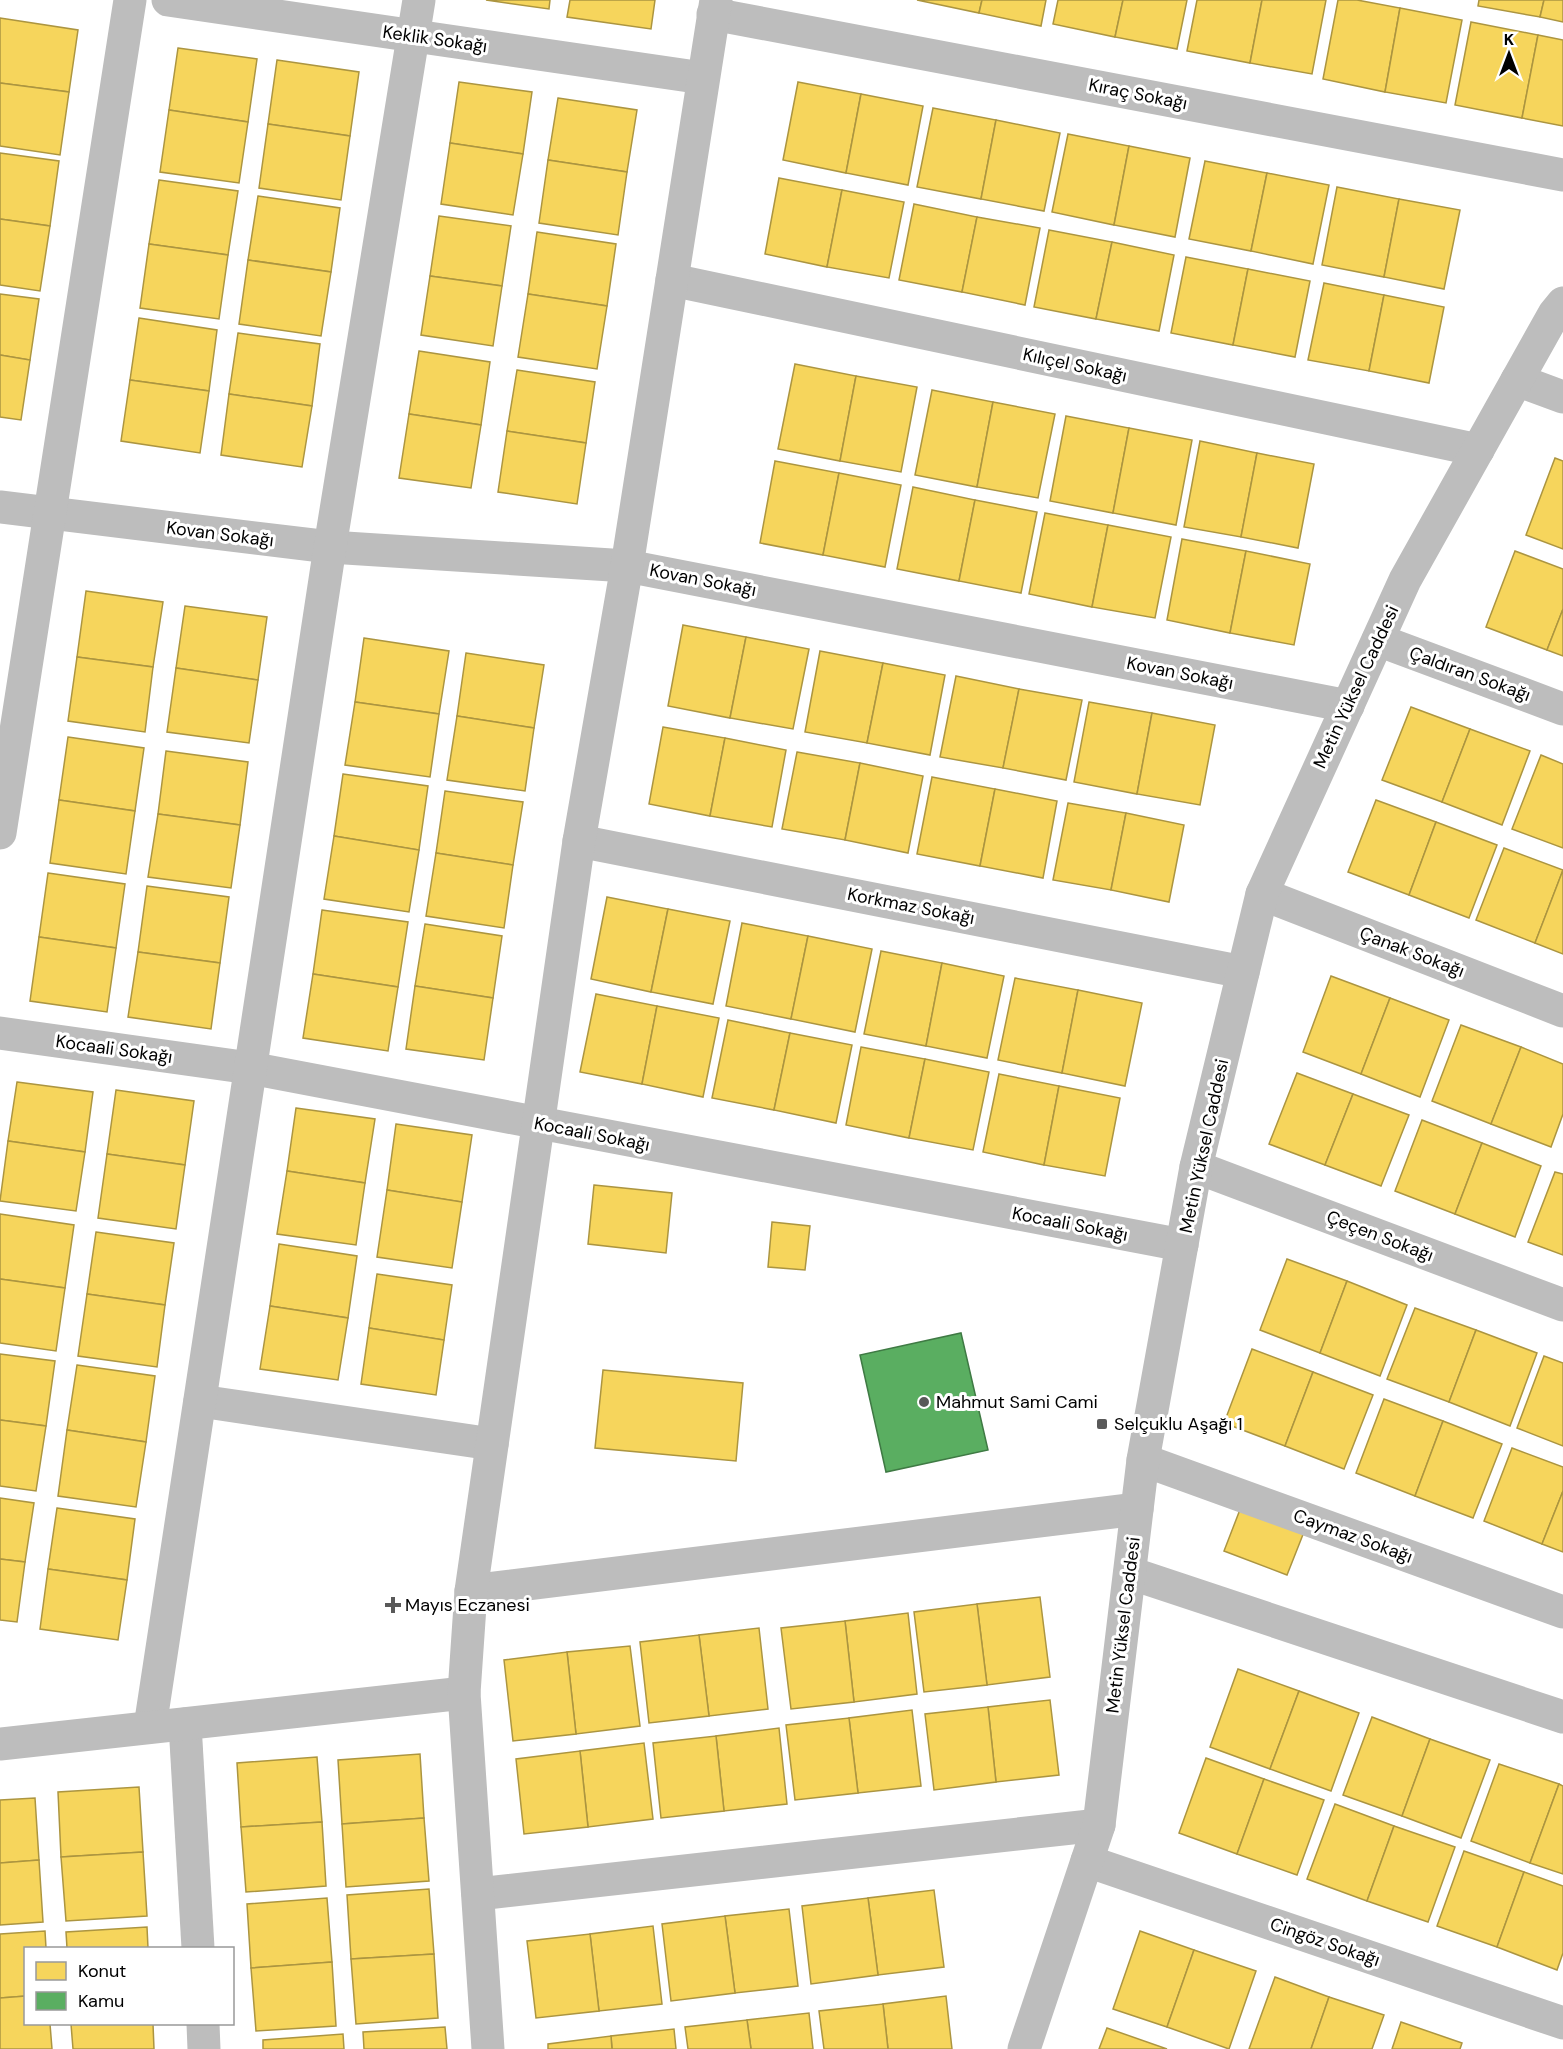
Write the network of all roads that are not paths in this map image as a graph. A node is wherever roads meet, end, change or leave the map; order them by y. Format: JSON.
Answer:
{"nodes":[{"id":1,"x":130,"y":0,"type":"edge"},
{"id":2,"x":168,"y":0,"type":"edge"},
{"id":3,"x":419,"y":0,"type":"edge"},
{"id":4,"x":715,"y":7,"type":"edge"},
{"id":5,"x":414,"y":36,"type":"junction"},
{"id":6,"x":703,"y":78,"type":"junction"},
{"id":7,"x":1563,"y":175,"type":"edge"},
{"id":8,"x":672,"y":280,"type":"junction"},
{"id":9,"x":1563,"y":303,"type":"edge"},
{"id":10,"x":1517,"y":380,"type":"junction"},
{"id":11,"x":1563,"y":397,"type":"edge"},
{"id":12,"x":1478,"y":450,"type":"junction"},
{"id":13,"x":0,"y":507,"type":"edge"},
{"id":14,"x":50,"y":514,"type":"junction"},
{"id":15,"x":330,"y":547,"type":"junction"},
{"id":16,"x":627,"y":566,"type":"junction"},
{"id":17,"x":1378,"y":640,"type":"junction"},
{"id":18,"x":1348,"y":706,"type":"junction"},
{"id":19,"x":1563,"y":709,"type":"edge"},
{"id":20,"x":0,"y":833,"type":"edge"},
{"id":21,"x":579,"y":841,"type":"junction"},
{"id":22,"x":1262,"y":894,"type":"junction"},
{"id":23,"x":1243,"y":972,"type":"junction"},
{"id":24,"x":1563,"y":1011,"type":"edge"},
{"id":25,"x":0,"y":1033,"type":"edge"},
{"id":26,"x":250,"y":1068,"type":"junction"},
{"id":27,"x":537,"y":1124,"type":"junction"},
{"id":28,"x":1196,"y":1167,"type":"junction"},
{"id":29,"x":1182,"y":1245,"type":"junction"},
{"id":30,"x":1563,"y":1305,"type":"edge"},
{"id":31,"x":200,"y":1401,"type":"junction"},
{"id":32,"x":492,"y":1444,"type":"junction"},
{"id":33,"x":1143,"y":1460,"type":"junction"},
{"id":34,"x":1137,"y":1509,"type":"junction"},
{"id":35,"x":1130,"y":1573,"type":"junction"},
{"id":36,"x":471,"y":1591,"type":"junction"},
{"id":37,"x":1563,"y":1612,"type":"edge"},
{"id":38,"x":464,"y":1693,"type":"junction"},
{"id":39,"x":1563,"y":1717,"type":"edge"},
{"id":40,"x":185,"y":1724,"type":"junction"},
{"id":41,"x":150,"y":1727,"type":"junction"},
{"id":42,"x":0,"y":1744,"type":"edge"},
{"id":43,"x":1099,"y":1825,"type":"junction"},
{"id":44,"x":1087,"y":1861,"type":"junction"},
{"id":45,"x":478,"y":1894,"type":"junction"},
{"id":46,"x":198,"y":1947,"type":"edge"},
{"id":47,"x":1563,"y":2023,"type":"edge"},
{"id":48,"x":203,"y":2025,"type":"edge"},
{"id":49,"x":204,"y":2049,"type":"edge"},
{"id":50,"x":488,"y":2049,"type":"edge"},
{"id":51,"x":1024,"y":2049,"type":"edge"}],
"edges":[{"from":1,"to":14,"type":"street"},
{"from":2,"to":5,"type":"street","name":"Keklik Sokağı"},
{"from":3,"to":5,"type":"street"},
{"from":4,"to":6,"type":"street"},
{"from":4,"to":7,"type":"street","name":"Kıraç Sokağı"},
{"from":5,"to":6,"type":"street","name":"Keklik Sokağı"},
{"from":5,"to":15,"type":"street"},
{"from":6,"to":8,"type":"street"},
{"from":8,"to":12,"type":"street","name":"Kılıçel Sokağı"},
{"from":8,"to":16,"type":"street"},
{"from":9,"to":10,"type":"street","name":"Metin Yüksel Caddesi"},
{"from":10,"to":11,"type":"street"},
{"from":10,"to":12,"type":"street","name":"Metin Yüksel Caddesi"},
{"from":12,"to":17,"type":"street","name":"Metin Yüksel Caddesi"},
{"from":13,"to":14,"type":"street","name":"Kovan Sokağı"},
{"from":14,"to":15,"type":"street","name":"Kovan Sokağı"},
{"from":14,"to":20,"type":"street"},
{"from":15,"to":16,"type":"street","name":"Kovan Sokağı"},
{"from":15,"to":26,"type":"street"},
{"from":16,"to":18,"type":"street","name":"Kovan Sokağı"},
{"from":16,"to":21,"type":"street"},
{"from":17,"to":18,"type":"street","name":"Metin Yüksel Caddesi"},
{"from":17,"to":19,"type":"street","name":"Çaldıran Sokağı"},
{"from":18,"to":22,"type":"street","name":"Metin Yüksel Caddesi"},
{"from":21,"to":23,"type":"street","name":"Korkmaz Sokağı"},
{"from":21,"to":27,"type":"street"},
{"from":22,"to":23,"type":"street","name":"Metin Yüksel Caddesi"},
{"from":22,"to":24,"type":"street","name":"Çanak Sokağı"},
{"from":23,"to":28,"type":"street","name":"Metin Yüksel Caddesi"},
{"from":25,"to":26,"type":"street","name":"Kocaali Sokağı"},
{"from":26,"to":27,"type":"street","name":"Kocaali Sokağı"},
{"from":26,"to":31,"type":"street"},
{"from":27,"to":29,"type":"street","name":"Kocaali Sokağı"},
{"from":27,"to":32,"type":"street"},
{"from":28,"to":29,"type":"street","name":"Metin Yüksel Caddesi"},
{"from":28,"to":30,"type":"street","name":"Çeçen Sokağı"},
{"from":29,"to":33,"type":"street","name":"Metin Yüksel Caddesi"},
{"from":31,"to":32,"type":"street"},
{"from":31,"to":41,"type":"street"},
{"from":32,"to":36,"type":"street"},
{"from":33,"to":34,"type":"street","name":"Metin Yüksel Caddesi"},
{"from":33,"to":37,"type":"street","name":"Caymaz Sokağı"},
{"from":34,"to":35,"type":"street","name":"Metin Yüksel Caddesi"},
{"from":34,"to":36,"type":"street"},
{"from":35,"to":39,"type":"street"},
{"from":35,"to":43,"type":"street","name":"Metin Yüksel Caddesi"},
{"from":36,"to":38,"type":"street"},
{"from":38,"to":40,"type":"street"},
{"from":38,"to":45,"type":"street"},
{"from":40,"to":41,"type":"street"},
{"from":40,"to":46,"type":"street"},
{"from":41,"to":42,"type":"street"},
{"from":43,"to":44,"type":"street","name":"Metin Yüksel Caddesi"},
{"from":43,"to":45,"type":"street"},
{"from":44,"to":47,"type":"street","name":"Cingöz Sokağı"},
{"from":44,"to":51,"type":"street","name":"Metin Yüksel Caddesi"},
{"from":45,"to":50,"type":"street"},
{"from":48,"to":49,"type":"street"}]}
